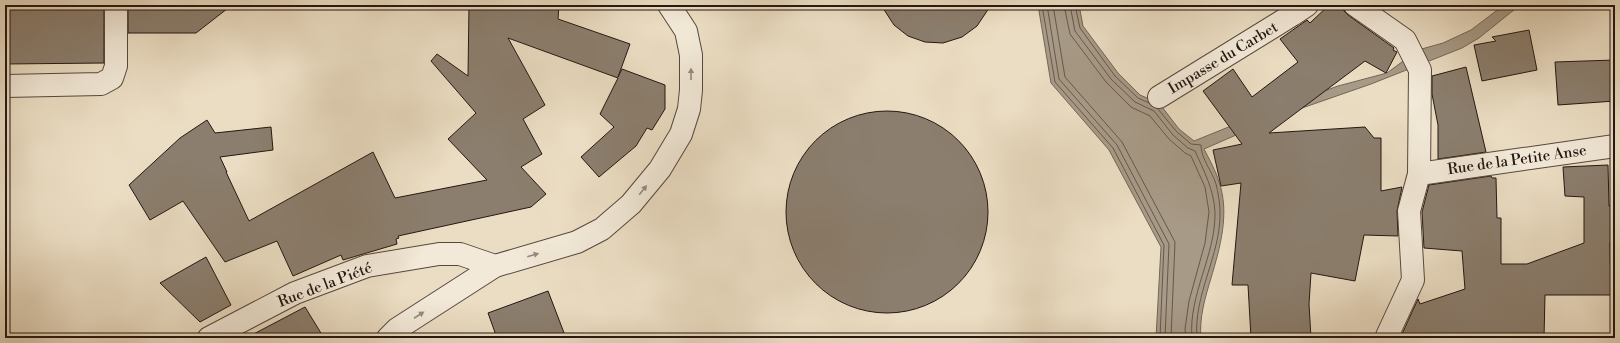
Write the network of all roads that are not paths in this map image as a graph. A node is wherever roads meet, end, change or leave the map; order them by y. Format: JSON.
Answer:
{"nodes":[{"id":1,"x":116,"y":5,"type":"edge"},
{"id":2,"x":669,"y":5,"type":"edge"},
{"id":3,"x":1307,"y":5,"type":"edge"},
{"id":4,"x":1355,"y":5,"type":"edge"},
{"id":5,"x":5,"y":86,"type":"edge"},
{"id":6,"x":1159,"y":97,"type":"dead end"},
{"id":7,"x":1615,"y":146,"type":"edge"},
{"id":8,"x":1419,"y":174,"type":"junction"},
{"id":9,"x":495,"y":266,"type":"junction"},
{"id":10,"x":1389,"y":337,"type":"edge"},
{"id":11,"x":209,"y":338,"type":"edge"},
{"id":12,"x":388,"y":338,"type":"edge"}],
"edges":[{"from":1,"to":5,"type":"street"},
{"from":9,"to":2,"type":"street","one_way":true},
{"from":3,"to":6,"type":"street","name":"Impasse du Carbet"},
{"from":4,"to":8,"type":"street"},
{"from":7,"to":8,"type":"street","name":"Rue de la Petite Anse"},
{"from":8,"to":10,"type":"street"},
{"from":9,"to":11,"type":"street","name":"Rue de la Piété"},
{"from":12,"to":9,"type":"street","one_way":true}]}
